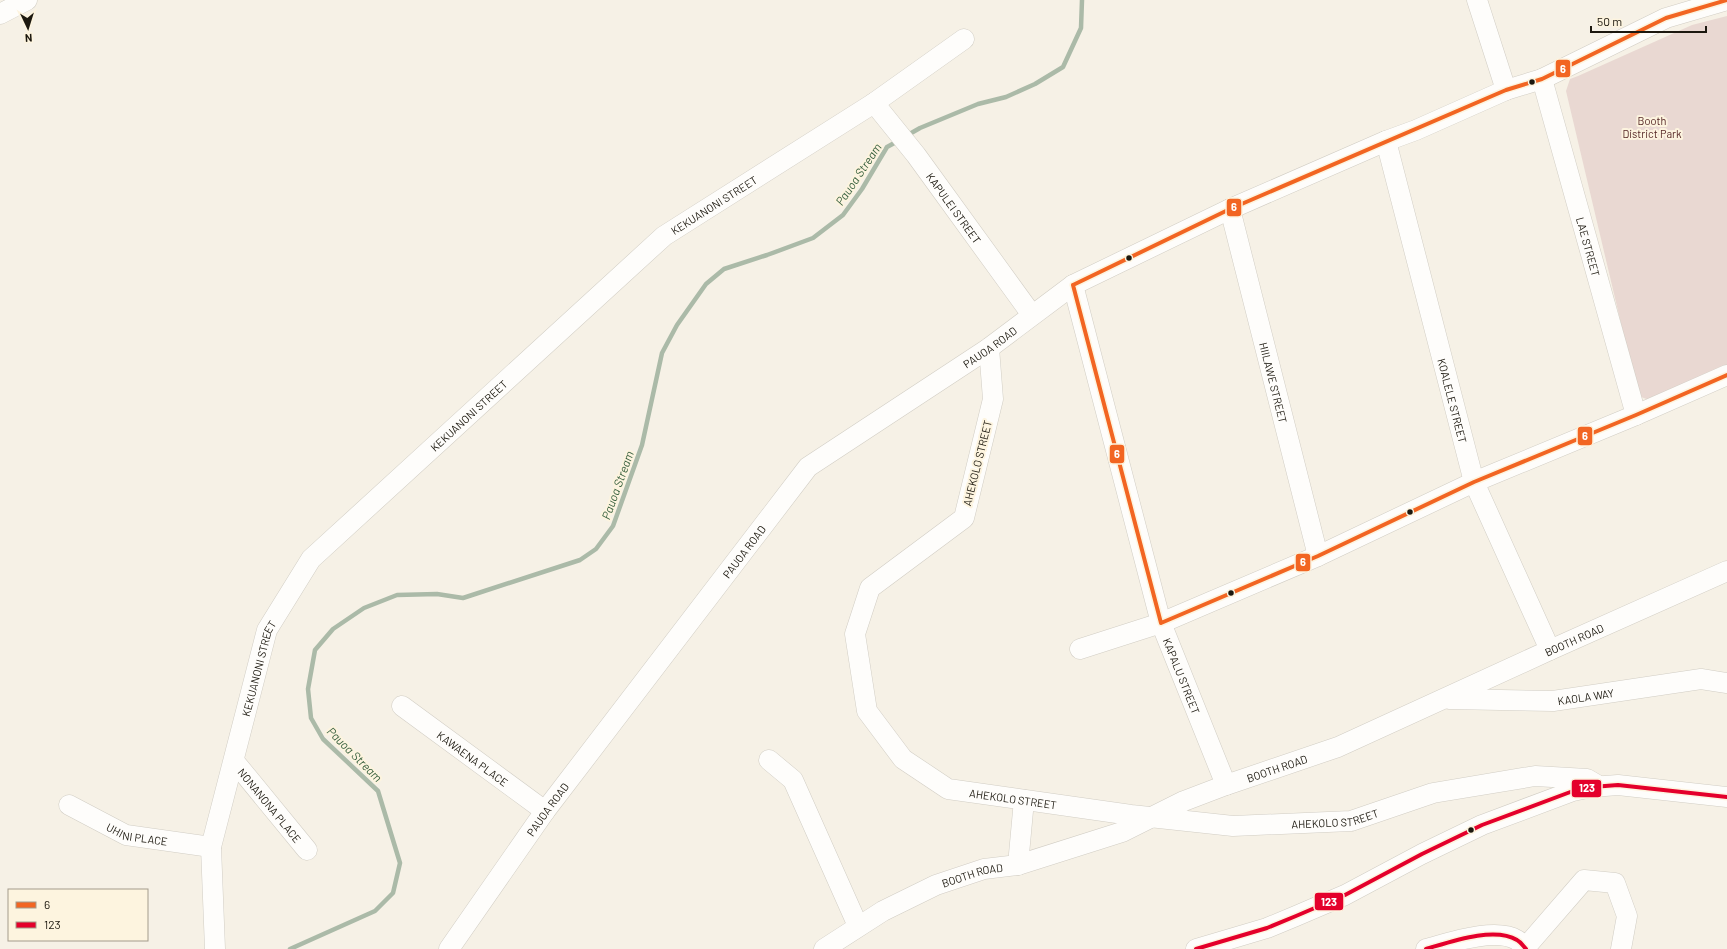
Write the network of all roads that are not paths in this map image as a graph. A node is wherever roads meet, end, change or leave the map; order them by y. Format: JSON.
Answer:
{"nodes":[{"id":1,"x":27,"y":0,"type":"edge"},
{"id":2,"x":1477,"y":0,"type":"edge"},
{"id":3,"x":1727,"y":0,"type":"edge"},
{"id":4,"x":0,"y":14,"type":"edge"},
{"id":5,"x":964,"y":40,"type":"dead end"},
{"id":6,"x":1542,"y":79,"type":"junction"},
{"id":7,"x":1506,"y":90,"type":"junction"},
{"id":8,"x":874,"y":103,"type":"junction"},
{"id":9,"x":1386,"y":141,"type":"junction"},
{"id":10,"x":1230,"y":209,"type":"junction"},
{"id":11,"x":1073,"y":285,"type":"junction"},
{"id":12,"x":1032,"y":315,"type":"junction"},
{"id":13,"x":989,"y":348,"type":"junction"},
{"id":14,"x":1727,"y":375,"type":"edge"},
{"id":15,"x":1636,"y":415,"type":"junction"},
{"id":16,"x":1474,"y":482,"type":"junction"},
{"id":17,"x":1318,"y":556,"type":"junction"},
{"id":18,"x":1727,"y":571,"type":"edge"},
{"id":19,"x":1161,"y":623,"type":"junction"},
{"id":20,"x":1080,"y":649,"type":"dead end"},
{"id":21,"x":1550,"y":650,"type":"junction"},
{"id":22,"x":1727,"y":683,"type":"edge"},
{"id":23,"x":1444,"y":699,"type":"junction"},
{"id":24,"x":402,"y":706,"type":"dead end"},
{"id":25,"x":769,"y":760,"type":"dead end"},
{"id":26,"x":234,"y":761,"type":"junction"},
{"id":27,"x":1226,"y":785,"type":"junction"},
{"id":28,"x":1599,"y":786,"type":"junction"},
{"id":29,"x":1727,"y":797,"type":"edge"},
{"id":30,"x":1024,"y":800,"type":"junction"},
{"id":31,"x":69,"y":805,"type":"dead end"},
{"id":32,"x":545,"y":811,"type":"junction"},
{"id":33,"x":1151,"y":817,"type":"junction"},
{"id":34,"x":211,"y":847,"type":"junction"},
{"id":35,"x":307,"y":850,"type":"dead end"},
{"id":36,"x":1018,"y":865,"type":"junction"},
{"id":37,"x":858,"y":926,"type":"junction"},
{"id":38,"x":215,"y":949,"type":"edge"},
{"id":39,"x":449,"y":949,"type":"edge"},
{"id":40,"x":824,"y":949,"type":"edge"},
{"id":41,"x":1196,"y":949,"type":"edge"},
{"id":42,"x":1426,"y":949,"type":"edge"},
{"id":43,"x":1526,"y":949,"type":"edge"},
{"id":44,"x":1621,"y":949,"type":"edge"}],
"edges":[{"from":1,"to":4,"type":"street"},
{"from":2,"to":7,"type":"street"},
{"from":3,"to":6,"type":"street","name":"PAUOA ROAD"},
{"from":5,"to":8,"type":"street","name":"KEKUANONI STREET"},
{"from":6,"to":7,"type":"street","name":"PAUOA ROAD"},
{"from":6,"to":15,"type":"street","name":"LAE STREET"},
{"from":7,"to":9,"type":"street","name":"PAUOA ROAD"},
{"from":8,"to":12,"type":"street","name":"KAPULEI STREET"},
{"from":8,"to":26,"type":"street","name":"KEKUANONI STREET"},
{"from":9,"to":10,"type":"street","name":"PAUOA ROAD"},
{"from":9,"to":16,"type":"street","name":"KOALELE STREET"},
{"from":10,"to":11,"type":"street","name":"PAUOA ROAD"},
{"from":10,"to":17,"type":"street","name":"HIILAWE STREET"},
{"from":11,"to":12,"type":"street","name":"PAUOA ROAD"},
{"from":11,"to":19,"type":"street","name":"KAPALU STREET"},
{"from":12,"to":13,"type":"street","name":"PAUOA ROAD"},
{"from":13,"to":30,"type":"street","name":"AHEKOLO STREET"},
{"from":13,"to":32,"type":"street","name":"PAUOA ROAD"},
{"from":14,"to":15,"type":"street"},
{"from":15,"to":16,"type":"street"},
{"from":16,"to":17,"type":"street"},
{"from":16,"to":21,"type":"street","name":"KOALELE STREET"},
{"from":17,"to":19,"type":"street"},
{"from":18,"to":21,"type":"street","name":"BOOTH ROAD"},
{"from":19,"to":20,"type":"street"},
{"from":19,"to":27,"type":"street","name":"KAPALU STREET"},
{"from":21,"to":23,"type":"street","name":"BOOTH ROAD"},
{"from":22,"to":23,"type":"street","name":"KAOLA WAY"},
{"from":23,"to":27,"type":"street","name":"BOOTH ROAD"},
{"from":24,"to":32,"type":"street","name":"KAWAENA PLACE"},
{"from":25,"to":37,"type":"street"},
{"from":26,"to":34,"type":"street","name":"KEKUANONI STREET"},
{"from":26,"to":35,"type":"street","name":"NONANONA PLACE"},
{"from":27,"to":33,"type":"street","name":"BOOTH ROAD"},
{"from":28,"to":29,"type":"street"},
{"from":28,"to":33,"type":"street","name":"AHEKOLO STREET"},
{"from":28,"to":41,"type":"street"},
{"from":30,"to":33,"type":"street","name":"AHEKOLO STREET"},
{"from":30,"to":36,"type":"street"},
{"from":31,"to":34,"type":"street","name":"UHINI PLACE"},
{"from":32,"to":39,"type":"street","name":"PAUOA ROAD"},
{"from":33,"to":36,"type":"street","name":"BOOTH ROAD"},
{"from":34,"to":38,"type":"street","name":"KEKUANONI STREET"},
{"from":36,"to":37,"type":"street","name":"BOOTH ROAD"},
{"from":37,"to":40,"type":"street","name":"BOOTH ROAD"},
{"from":42,"to":43,"type":"street"},
{"from":43,"to":44,"type":"street"}]}
